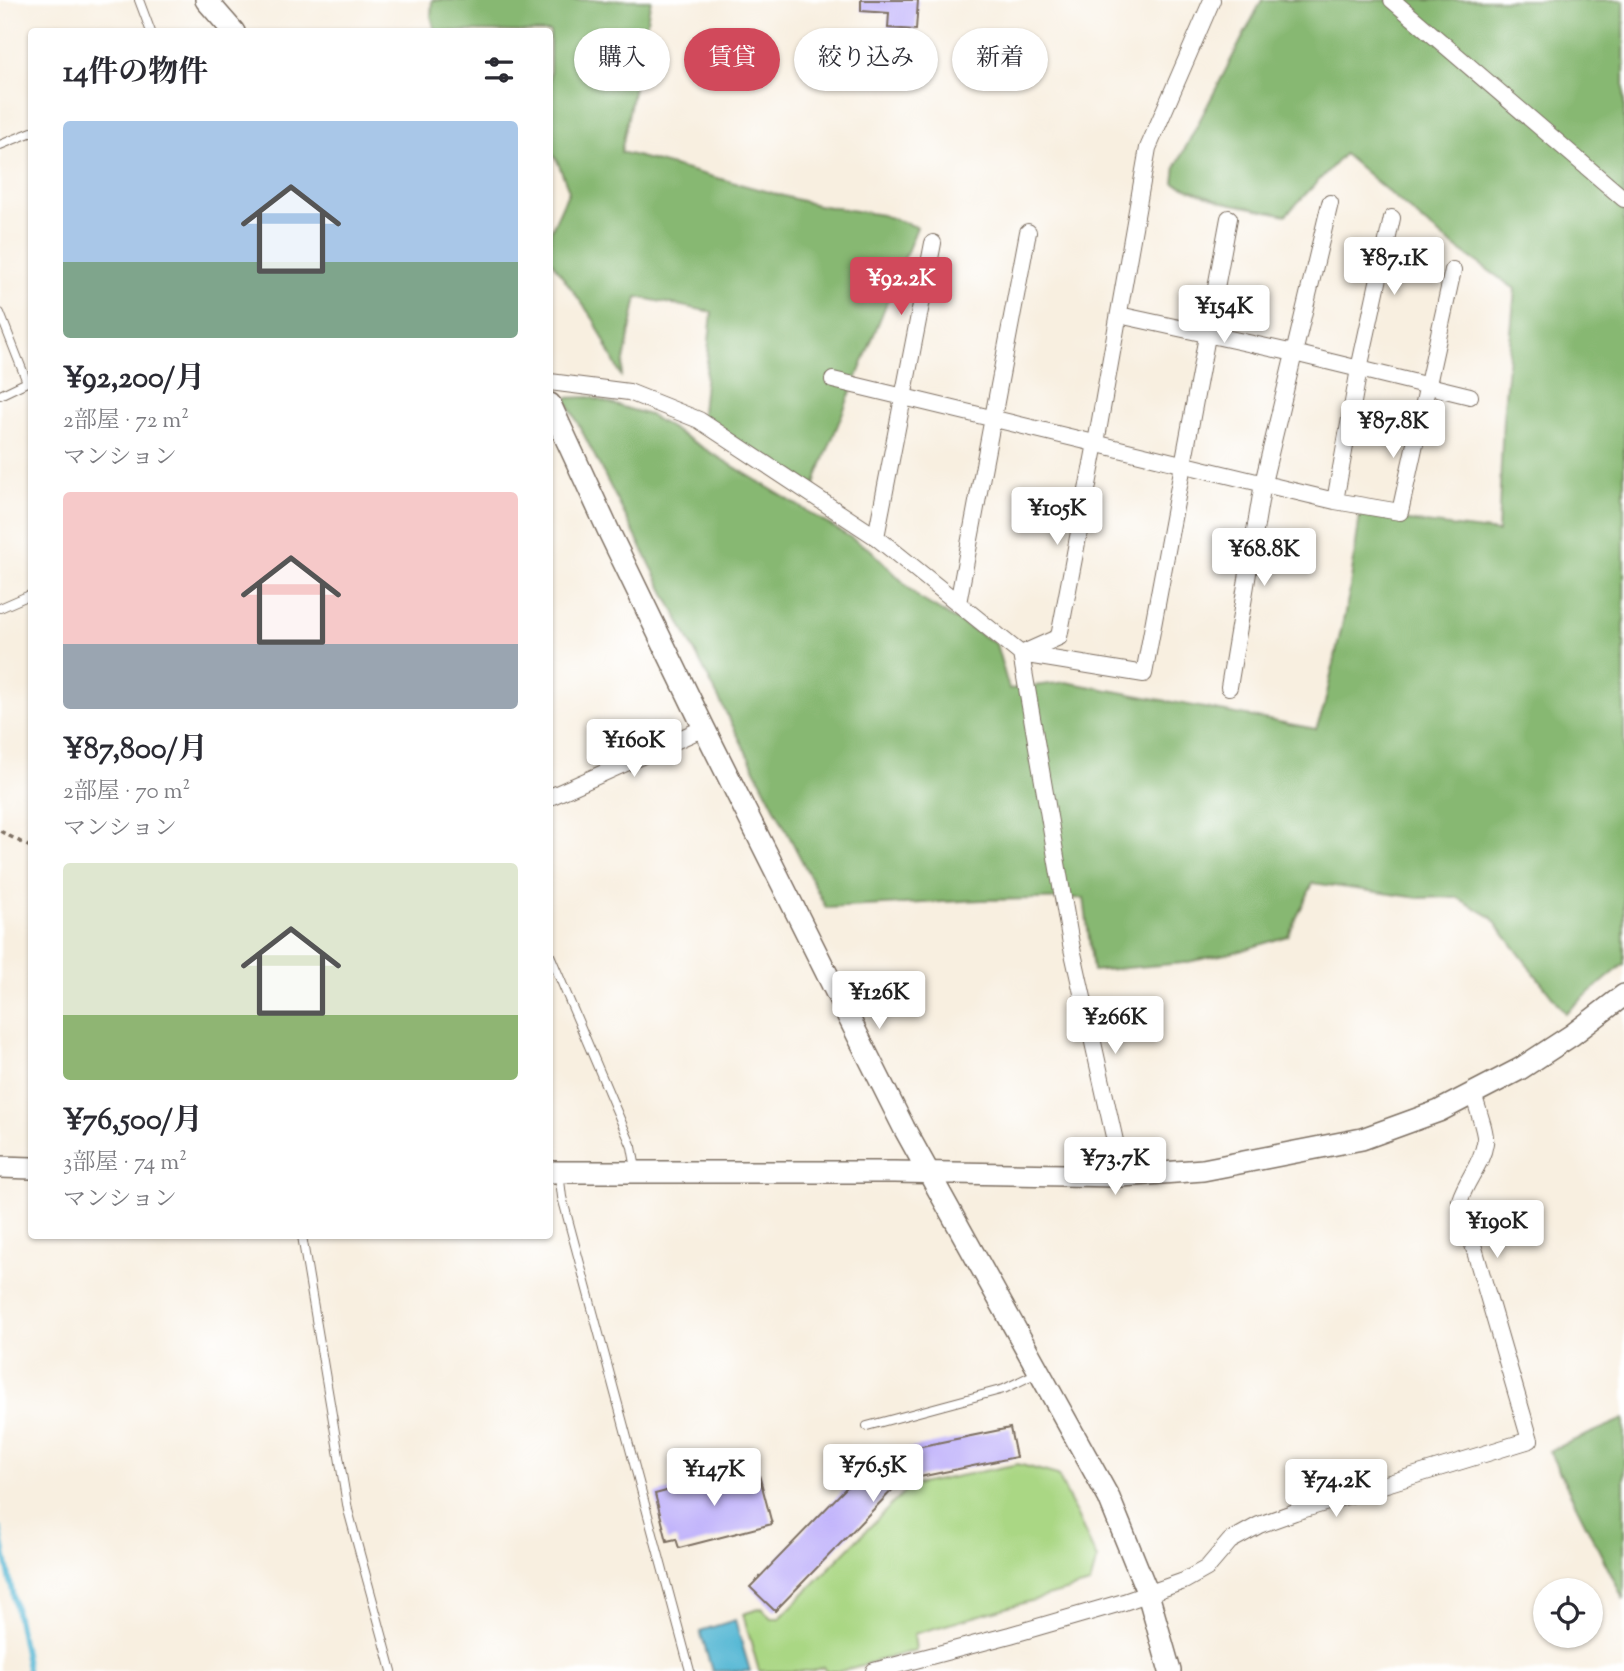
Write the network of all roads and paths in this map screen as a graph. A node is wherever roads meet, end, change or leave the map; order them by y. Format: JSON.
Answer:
{"nodes":[{"id":1,"x":139,"y":0,"type":"edge"},
{"id":2,"x":206,"y":0,"type":"edge"},
{"id":3,"x":1212,"y":0,"type":"edge"},
{"id":4,"x":1392,"y":0,"type":"edge"},
{"id":5,"x":150,"y":28,"type":"edge"},
{"id":6,"x":230,"y":28,"type":"edge"},
{"id":7,"x":28,"y":134,"type":"edge"},
{"id":8,"x":0,"y":145,"type":"edge"},
{"id":9,"x":1624,"y":199,"type":"edge"},
{"id":10,"x":1330,"y":203,"type":"dead end"},
{"id":11,"x":1228,"y":218,"type":"dead end"},
{"id":12,"x":1392,"y":218,"type":"dead end"},
{"id":13,"x":1028,"y":232,"type":"dead end"},
{"id":14,"x":933,"y":243,"type":"dead end"},
{"id":15,"x":1453,"y":270,"type":"dead end"},
{"id":16,"x":0,"y":313,"type":"edge"},
{"id":17,"x":1119,"y":315,"type":"junction"},
{"id":18,"x":1208,"y":334,"type":"junction"},
{"id":19,"x":1294,"y":353,"type":"junction"},
{"id":20,"x":1359,"y":369,"type":"junction"},
{"id":21,"x":833,"y":380,"type":"dead end"},
{"id":22,"x":553,"y":382,"type":"edge"},
{"id":23,"x":1427,"y":386,"type":"junction"},
{"id":24,"x":0,"y":395,"type":"edge"},
{"id":25,"x":1470,"y":396,"type":"dead end"},
{"id":26,"x":904,"y":397,"type":"junction"},
{"id":27,"x":553,"y":410,"type":"edge"},
{"id":28,"x":993,"y":418,"type":"junction"},
{"id":29,"x":1096,"y":443,"type":"junction"},
{"id":30,"x":1183,"y":464,"type":"junction"},
{"id":31,"x":1263,"y":484,"type":"junction"},
{"id":32,"x":1335,"y":501,"type":"junction"},
{"id":33,"x":876,"y":537,"type":"junction"},
{"id":34,"x":28,"y":596,"type":"edge"},
{"id":35,"x":958,"y":603,"type":"junction"},
{"id":36,"x":0,"y":608,"type":"edge"},
{"id":37,"x":1021,"y":653,"type":"junction"},
{"id":38,"x":1229,"y":687,"type":"dead end"},
{"id":39,"x":704,"y":728,"type":"junction"},
{"id":40,"x":553,"y":796,"type":"edge"},
{"id":41,"x":0,"y":831,"type":"edge"},
{"id":42,"x":28,"y":846,"type":"edge"},
{"id":43,"x":553,"y":962,"type":"edge"},
{"id":44,"x":1624,"y":995,"type":"edge"},
{"id":45,"x":1473,"y":1094,"type":"junction"},
{"id":46,"x":0,"y":1167,"type":"edge"},
{"id":47,"x":28,"y":1168,"type":"edge"},
{"id":48,"x":554,"y":1172,"type":"edge"},
{"id":49,"x":636,"y":1173,"type":"junction"},
{"id":50,"x":929,"y":1173,"type":"junction"},
{"id":51,"x":1121,"y":1176,"type":"junction"},
{"id":52,"x":303,"y":1239,"type":"edge"},
{"id":53,"x":1039,"y":1372,"type":"junction"},
{"id":54,"x":867,"y":1426,"type":"dead end"},
{"id":55,"x":1148,"y":1594,"type":"junction"},
{"id":56,"x":393,"y":1671,"type":"edge"},
{"id":57,"x":690,"y":1671,"type":"edge"},
{"id":58,"x":874,"y":1671,"type":"edge"},
{"id":59,"x":1170,"y":1671,"type":"edge"}],
"edges":[{"from":1,"to":5,"type":"lane"},
{"from":2,"to":6,"type":"street"},
{"from":3,"to":17,"type":"street"},
{"from":4,"to":9,"type":"street"},
{"from":7,"to":8,"type":"lane"},
{"from":10,"to":19,"type":"street"},
{"from":11,"to":18,"type":"street"},
{"from":12,"to":20,"type":"street"},
{"from":13,"to":28,"type":"street"},
{"from":14,"to":26,"type":"street"},
{"from":15,"to":23,"type":"street"},
{"from":16,"to":24,"type":"lane"},
{"from":17,"to":18,"type":"street"},
{"from":17,"to":29,"type":"street"},
{"from":18,"to":19,"type":"street"},
{"from":18,"to":30,"type":"street"},
{"from":19,"to":20,"type":"street"},
{"from":19,"to":31,"type":"street"},
{"from":20,"to":23,"type":"street"},
{"from":20,"to":32,"type":"street"},
{"from":21,"to":26,"type":"street"},
{"from":22,"to":33,"type":"street"},
{"from":23,"to":25,"type":"street"},
{"from":23,"to":32,"type":"street"},
{"from":26,"to":28,"type":"street"},
{"from":26,"to":33,"type":"street"},
{"from":27,"to":39,"type":"street"},
{"from":28,"to":29,"type":"street"},
{"from":28,"to":35,"type":"street"},
{"from":29,"to":30,"type":"street"},
{"from":29,"to":37,"type":"street"},
{"from":30,"to":31,"type":"street"},
{"from":30,"to":37,"type":"street"},
{"from":31,"to":32,"type":"street"},
{"from":31,"to":38,"type":"street"},
{"from":33,"to":35,"type":"street"},
{"from":34,"to":36,"type":"lane"},
{"from":35,"to":37,"type":"street"},
{"from":37,"to":51,"type":"street"},
{"from":39,"to":40,"type":"street"},
{"from":39,"to":50,"type":"street"},
{"from":41,"to":42,"type":"path"},
{"from":43,"to":49,"type":"lane"},
{"from":44,"to":45,"type":"street"},
{"from":45,"to":51,"type":"street"},
{"from":45,"to":55,"type":"street"},
{"from":46,"to":47,"type":"street"},
{"from":48,"to":49,"type":"street"},
{"from":48,"to":57,"type":"lane"},
{"from":49,"to":50,"type":"street"},
{"from":50,"to":51,"type":"street"},
{"from":50,"to":53,"type":"street"},
{"from":52,"to":56,"type":"lane"},
{"from":53,"to":54,"type":"lane"},
{"from":53,"to":55,"type":"street"},
{"from":55,"to":58,"type":"street"},
{"from":55,"to":59,"type":"street"}]}
